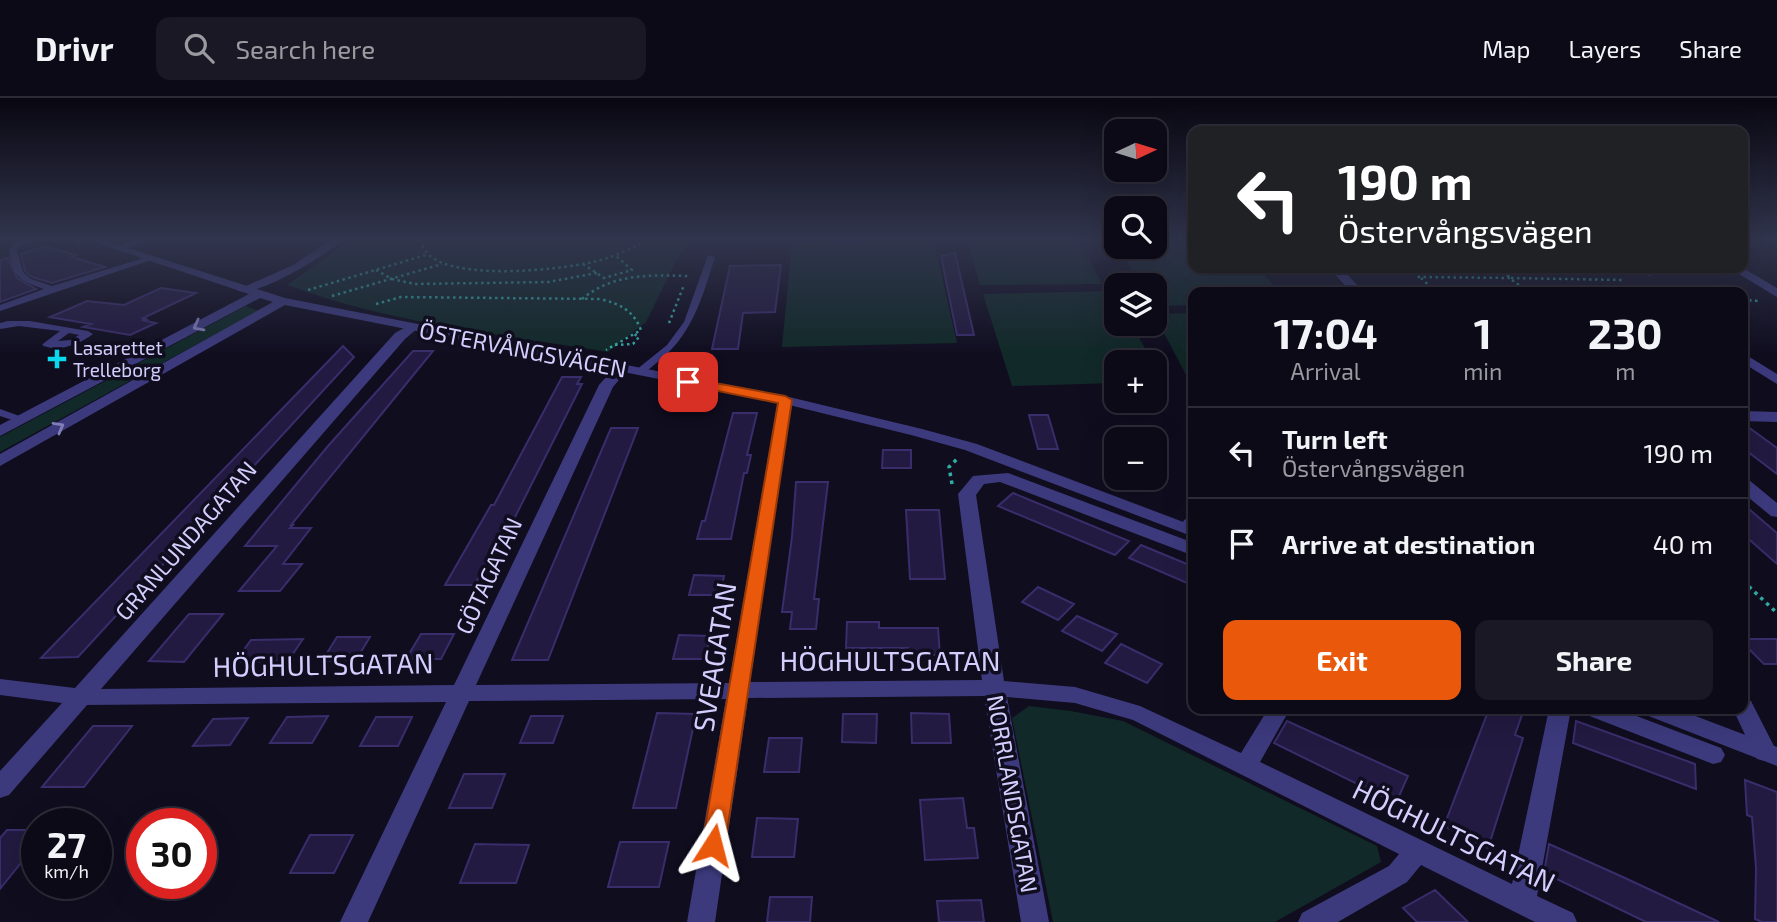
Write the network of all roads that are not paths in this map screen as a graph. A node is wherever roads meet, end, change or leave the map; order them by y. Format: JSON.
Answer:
{"nodes":[{"id":1,"x":24,"y":278,"type":"edge"},
{"id":2,"x":86,"y":278,"type":"edge"},
{"id":3,"x":208,"y":278,"type":"edge"},
{"id":4,"x":270,"y":278,"type":"edge"},
{"id":5,"x":704,"y":278,"type":"edge"},
{"id":6,"x":1753,"y":278,"type":"edge"},
{"id":7,"x":52,"y":289,"type":"junction"},
{"id":8,"x":243,"y":290,"type":"junction"},
{"id":9,"x":1777,"y":293,"type":"edge"},
{"id":10,"x":258,"y":294,"type":"junction"},
{"id":11,"x":283,"y":301,"type":"junction"},
{"id":12,"x":1,"y":307,"type":"edge"},
{"id":13,"x":0,"y":326,"type":"edge"},
{"id":14,"x":411,"y":328,"type":"junction"},
{"id":15,"x":66,"y":331,"type":"dead end"},
{"id":16,"x":1748,"y":361,"type":"edge"},
{"id":17,"x":630,"y":370,"type":"junction"},
{"id":18,"x":1777,"y":380,"type":"edge"},
{"id":19,"x":785,"y":400,"type":"junction"},
{"id":20,"x":0,"y":412,"type":"edge"},
{"id":21,"x":1748,"y":416,"type":"edge"},
{"id":22,"x":1777,"y":417,"type":"edge"},
{"id":23,"x":21,"y":420,"type":"junction"},
{"id":24,"x":0,"y":431,"type":"edge"},
{"id":25,"x":0,"y":461,"type":"edge"},
{"id":26,"x":1748,"y":488,"type":"edge"},
{"id":27,"x":1777,"y":512,"type":"edge"},
{"id":28,"x":1188,"y":525,"type":"edge"},
{"id":29,"x":1188,"y":548,"type":"edge"},
{"id":30,"x":0,"y":687,"type":"edge"},
{"id":31,"x":993,"y":688,"type":"junction"},
{"id":32,"x":738,"y":691,"type":"junction"},
{"id":33,"x":461,"y":693,"type":"junction"},
{"id":34,"x":80,"y":697,"type":"junction"},
{"id":35,"x":1276,"y":714,"type":"edge"},
{"id":36,"x":1559,"y":714,"type":"edge"},
{"id":37,"x":1608,"y":714,"type":"edge"},
{"id":38,"x":1667,"y":714,"type":"edge"},
{"id":39,"x":1747,"y":714,"type":"edge"},
{"id":40,"x":1771,"y":754,"type":"edge"},
{"id":41,"x":1713,"y":755,"type":"dead end"},
{"id":42,"x":1246,"y":766,"type":"junction"},
{"id":43,"x":0,"y":788,"type":"edge"},
{"id":44,"x":1417,"y":851,"type":"junction"},
{"id":45,"x":1522,"y":902,"type":"junction"},
{"id":46,"x":354,"y":922,"type":"edge"},
{"id":47,"x":701,"y":922,"type":"edge"},
{"id":48,"x":1035,"y":922,"type":"edge"},
{"id":49,"x":1312,"y":922,"type":"edge"},
{"id":50,"x":1563,"y":922,"type":"edge"}],
"edges":[{"from":1,"to":7,"type":"lane"},
{"from":2,"to":7,"type":"lane"},
{"from":3,"to":8,"type":"street","name":"ÖSTERVÅNGSVÄGEN"},
{"from":4,"to":8,"type":"street"},
{"from":5,"to":17,"type":"lane"},
{"from":6,"to":9,"type":"street"},
{"from":7,"to":12,"type":"lane"},
{"from":8,"to":10,"type":"street","name":"ÖSTERVÅNGSVÄGEN"},
{"from":10,"to":11,"type":"street","name":"ÖSTERVÅNGSVÄGEN"},
{"from":10,"to":23,"type":"street","one_way":true},
{"from":11,"to":14,"type":"street","name":"ÖSTERVÅNGSVÄGEN"},
{"from":25,"to":11,"type":"street","one_way":true},
{"from":13,"to":15,"type":"lane"},
{"from":14,"to":17,"type":"street","name":"ÖSTERVÅNGSVÄGEN"},
{"from":14,"to":34,"type":"street","name":"GRANLUNDAGATAN"},
{"from":16,"to":18,"type":"street"},
{"from":17,"to":19,"type":"street","name":"ÖSTERVÅNGSVÄGEN"},
{"from":17,"to":33,"type":"street","name":"GÖTAGATAN"},
{"from":19,"to":28,"type":"street","name":"ÖSTERVÅNGSVÄGEN"},
{"from":19,"to":32,"type":"street","name":"SVEAGATAN"},
{"from":20,"to":23,"type":"lane"},
{"from":21,"to":22,"type":"street"},
{"from":23,"to":24,"type":"street"},
{"from":26,"to":27,"type":"street"},
{"from":29,"to":31,"type":"street","name":"NORRLANDSGATAN"},
{"from":30,"to":34,"type":"street","name":"HÖGHULTSGATAN"},
{"from":31,"to":32,"type":"street","name":"HÖGHULTSGATAN"},
{"from":31,"to":42,"type":"street","name":"HÖGHULTSGATAN"},
{"from":31,"to":48,"type":"street","name":"NORRLANDSGATAN"},
{"from":32,"to":33,"type":"street","name":"HÖGHULTSGATAN"},
{"from":32,"to":47,"type":"street","name":"SVEAGATAN"},
{"from":33,"to":34,"type":"street","name":"HÖGHULTSGATAN"},
{"from":33,"to":46,"type":"street","name":"GÖTAGATAN"},
{"from":34,"to":43,"type":"street","name":"GRANLUNDAGATAN"},
{"from":35,"to":42,"type":"street"},
{"from":36,"to":45,"type":"street"},
{"from":37,"to":41,"type":"street"},
{"from":38,"to":40,"type":"street"},
{"from":39,"to":40,"type":"street"},
{"from":42,"to":44,"type":"street","name":"HÖGHULTSGATAN"},
{"from":44,"to":45,"type":"street","name":"HÖGHULTSGATAN"},
{"from":44,"to":49,"type":"street"},
{"from":45,"to":50,"type":"street","name":"HÖGHULTSGATAN"}]}
